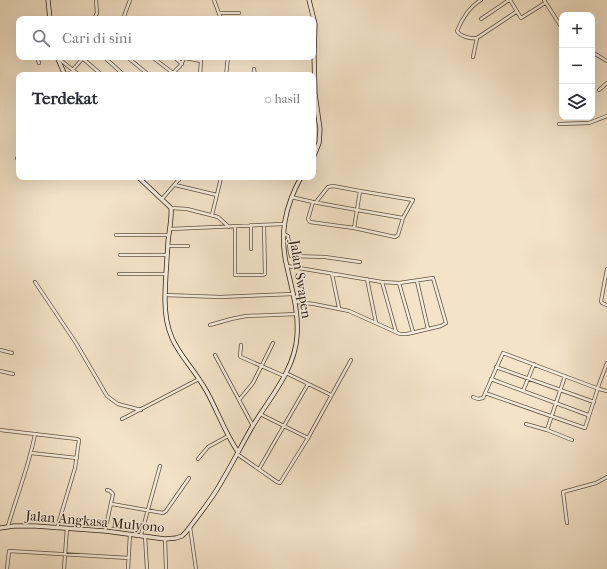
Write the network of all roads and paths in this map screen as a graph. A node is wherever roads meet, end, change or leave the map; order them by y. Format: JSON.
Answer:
{"nodes":[{"id":1,"x":48,"y":0,"type":"edge"},
{"id":2,"x":96,"y":0,"type":"edge"},
{"id":3,"x":130,"y":0,"type":"edge"},
{"id":4,"x":214,"y":0,"type":"edge"},
{"id":5,"x":309,"y":0,"type":"edge"},
{"id":6,"x":471,"y":0,"type":"edge"},
{"id":7,"x":481,"y":0,"type":"edge"},
{"id":8,"x":509,"y":0,"type":"edge"},
{"id":9,"x":545,"y":2,"type":"edge"},
{"id":10,"x":473,"y":5,"type":"junction"},
{"id":11,"x":516,"y":12,"type":"junction"},
{"id":12,"x":219,"y":13,"type":"junction"},
{"id":13,"x":239,"y":13,"type":"dead end"},
{"id":14,"x":50,"y":16,"type":"edge"},
{"id":15,"x":96,"y":16,"type":"edge"},
{"id":16,"x":124,"y":16,"type":"edge"},
{"id":17,"x":220,"y":16,"type":"edge"},
{"id":18,"x":313,"y":16,"type":"edge"},
{"id":19,"x":481,"y":18,"type":"dead end"},
{"id":20,"x":559,"y":23,"type":"edge"},
{"id":21,"x":477,"y":38,"type":"junction"},
{"id":22,"x":595,"y":54,"type":"edge"},
{"id":23,"x":473,"y":58,"type":"dead end"},
{"id":24,"x":38,"y":60,"type":"edge"},
{"id":25,"x":59,"y":60,"type":"edge"},
{"id":26,"x":61,"y":60,"type":"edge"},
{"id":27,"x":81,"y":60,"type":"edge"},
{"id":28,"x":85,"y":60,"type":"edge"},
{"id":29,"x":107,"y":60,"type":"edge"},
{"id":30,"x":131,"y":60,"type":"edge"},
{"id":31,"x":156,"y":60,"type":"edge"},
{"id":32,"x":177,"y":60,"type":"edge"},
{"id":33,"x":184,"y":60,"type":"edge"},
{"id":34,"x":197,"y":60,"type":"edge"},
{"id":35,"x":228,"y":60,"type":"edge"},
{"id":36,"x":314,"y":60,"type":"edge"},
{"id":37,"x":607,"y":61,"type":"edge"},
{"id":38,"x":39,"y":63,"type":"dead end"},
{"id":39,"x":182,"y":64,"type":"junction"},
{"id":40,"x":254,"y":69,"type":"dead end"},
{"id":41,"x":73,"y":70,"type":"junction"},
{"id":42,"x":65,"y":72,"type":"edge"},
{"id":43,"x":71,"y":72,"type":"edge"},
{"id":44,"x":76,"y":72,"type":"edge"},
{"id":45,"x":99,"y":72,"type":"edge"},
{"id":46,"x":121,"y":72,"type":"edge"},
{"id":47,"x":145,"y":72,"type":"edge"},
{"id":48,"x":171,"y":72,"type":"edge"},
{"id":49,"x":176,"y":72,"type":"edge"},
{"id":50,"x":200,"y":72,"type":"edge"},
{"id":51,"x":226,"y":72,"type":"edge"},
{"id":52,"x":254,"y":72,"type":"edge"},
{"id":53,"x":314,"y":72,"type":"edge"},
{"id":54,"x":607,"y":83,"type":"edge"},
{"id":55,"x":599,"y":90,"type":"dead end"},
{"id":56,"x":316,"y":108,"type":"edge"},
{"id":57,"x":607,"y":116,"type":"edge"},
{"id":58,"x":559,"y":124,"type":"dead end"},
{"id":59,"x":316,"y":152,"type":"edge"},
{"id":60,"x":141,"y":180,"type":"edge"},
{"id":61,"x":179,"y":180,"type":"edge"},
{"id":62,"x":221,"y":180,"type":"edge"},
{"id":63,"x":300,"y":180,"type":"edge"},
{"id":64,"x":175,"y":185,"type":"junction"},
{"id":65,"x":360,"y":191,"type":"junction"},
{"id":66,"x":217,"y":195,"type":"junction"},
{"id":67,"x":291,"y":197,"type":"junction"},
{"id":68,"x":162,"y":199,"type":"junction"},
{"id":69,"x":315,"y":202,"type":"junction"},
{"id":70,"x":171,"y":208,"type":"junction"},
{"id":71,"x":357,"y":210,"type":"junction"},
{"id":72,"x":212,"y":215,"type":"junction"},
{"id":73,"x":403,"y":218,"type":"junction"},
{"id":74,"x":283,"y":224,"type":"junction"},
{"id":75,"x":264,"y":225,"type":"junction"},
{"id":76,"x":251,"y":226,"type":"junction"},
{"id":77,"x":229,"y":227,"type":"junction"},
{"id":78,"x":234,"y":227,"type":"junction"},
{"id":79,"x":354,"y":228,"type":"junction"},
{"id":80,"x":170,"y":229,"type":"junction"},
{"id":81,"x":283,"y":233,"type":"junction"},
{"id":82,"x":116,"y":235,"type":"dead end"},
{"id":83,"x":169,"y":235,"type":"junction"},
{"id":84,"x":168,"y":246,"type":"junction"},
{"id":85,"x":188,"y":246,"type":"dead end"},
{"id":86,"x":251,"y":249,"type":"dead end"},
{"id":87,"x":120,"y":255,"type":"dead end"},
{"id":88,"x":168,"y":255,"type":"junction"},
{"id":89,"x":360,"y":262,"type":"dead end"},
{"id":90,"x":286,"y":266,"type":"junction"},
{"id":91,"x":607,"y":269,"type":"edge"},
{"id":92,"x":119,"y":274,"type":"dead end"},
{"id":93,"x":166,"y":274,"type":"junction"},
{"id":94,"x":332,"y":274,"type":"junction"},
{"id":95,"x":367,"y":279,"type":"junction"},
{"id":96,"x":417,"y":281,"type":"junction"},
{"id":97,"x":35,"y":282,"type":"dead end"},
{"id":98,"x":382,"y":282,"type":"junction"},
{"id":99,"x":399,"y":283,"type":"junction"},
{"id":100,"x":294,"y":294,"type":"junction"},
{"id":101,"x":165,"y":295,"type":"junction"},
{"id":102,"x":296,"y":302,"type":"junction"},
{"id":103,"x":607,"y":305,"type":"edge"},
{"id":104,"x":339,"y":309,"type":"junction"},
{"id":105,"x":297,"y":314,"type":"junction"},
{"id":106,"x":376,"y":323,"type":"junction"},
{"id":107,"x":210,"y":325,"type":"dead end"},
{"id":108,"x":428,"y":329,"type":"junction"},
{"id":109,"x":396,"y":332,"type":"junction"},
{"id":110,"x":413,"y":332,"type":"junction"},
{"id":111,"x":273,"y":343,"type":"dead end"},
{"id":112,"x":242,"y":345,"type":"dead end"},
{"id":113,"x":0,"y":350,"type":"edge"},
{"id":114,"x":12,"y":353,"type":"dead end"},
{"id":115,"x":215,"y":355,"type":"dead end"},
{"id":116,"x":352,"y":360,"type":"dead end"},
{"id":117,"x":607,"y":363,"type":"edge"},
{"id":118,"x":534,"y":364,"type":"junction"},
{"id":119,"x":262,"y":366,"type":"junction"},
{"id":120,"x":496,"y":367,"type":"junction"},
{"id":121,"x":0,"y":371,"type":"edge"},
{"id":122,"x":13,"y":374,"type":"dead end"},
{"id":123,"x":285,"y":375,"type":"junction"},
{"id":124,"x":565,"y":376,"type":"junction"},
{"id":125,"x":527,"y":378,"type":"junction"},
{"id":126,"x":199,"y":379,"type":"junction"},
{"id":127,"x":491,"y":379,"type":"junction"},
{"id":128,"x":308,"y":384,"type":"junction"},
{"id":129,"x":599,"y":388,"type":"junction"},
{"id":130,"x":560,"y":390,"type":"junction"},
{"id":131,"x":607,"y":391,"type":"edge"},
{"id":132,"x":523,"y":392,"type":"junction"},
{"id":133,"x":485,"y":393,"type":"junction"},
{"id":134,"x":331,"y":395,"type":"junction"},
{"id":135,"x":472,"y":397,"type":"dead end"},
{"id":136,"x":239,"y":400,"type":"junction"},
{"id":137,"x":594,"y":402,"type":"junction"},
{"id":138,"x":556,"y":403,"type":"junction"},
{"id":139,"x":141,"y":410,"type":"junction"},
{"id":140,"x":260,"y":414,"type":"junction"},
{"id":141,"x":588,"y":415,"type":"junction"},
{"id":142,"x":551,"y":417,"type":"junction"},
{"id":143,"x":122,"y":419,"type":"dead end"},
{"id":144,"x":526,"y":424,"type":"dead end"},
{"id":145,"x":253,"y":426,"type":"junction"},
{"id":146,"x":284,"y":426,"type":"junction"},
{"id":147,"x":0,"y":430,"type":"edge"},
{"id":148,"x":547,"y":430,"type":"junction"},
{"id":149,"x":35,"y":434,"type":"junction"},
{"id":150,"x":228,"y":436,"type":"junction"},
{"id":151,"x":308,"y":438,"type":"junction"},
{"id":152,"x":572,"y":440,"type":"dead end"},
{"id":153,"x":232,"y":444,"type":"junction"},
{"id":154,"x":242,"y":445,"type":"junction"},
{"id":155,"x":31,"y":453,"type":"junction"},
{"id":156,"x":237,"y":453,"type":"junction"},
{"id":157,"x":77,"y":458,"type":"junction"},
{"id":158,"x":198,"y":458,"type":"dead end"},
{"id":159,"x":160,"y":466,"type":"dead end"},
{"id":160,"x":259,"y":469,"type":"junction"},
{"id":161,"x":607,"y":477,"type":"edge"},
{"id":162,"x":190,"y":478,"type":"dead end"},
{"id":163,"x":108,"y":490,"type":"dead end"},
{"id":164,"x":112,"y":504,"type":"junction"},
{"id":165,"x":149,"y":510,"type":"junction"},
{"id":166,"x":567,"y":523,"type":"dead end"},
{"id":167,"x":8,"y":526,"type":"junction"},
{"id":168,"x":190,"y":527,"type":"junction"},
{"id":169,"x":0,"y":528,"type":"edge"},
{"id":170,"x":57,"y":528,"type":"junction"},
{"id":171,"x":67,"y":528,"type":"junction"},
{"id":172,"x":105,"y":531,"type":"junction"},
{"id":173,"x":130,"y":534,"type":"junction"},
{"id":174,"x":143,"y":535,"type":"junction"},
{"id":175,"x":165,"y":538,"type":"junction"},
{"id":176,"x":65,"y":554,"type":"junction"},
{"id":177,"x":129,"y":558,"type":"junction"},
{"id":178,"x":8,"y":569,"type":"edge"},
{"id":179,"x":64,"y":569,"type":"edge"},
{"id":180,"x":128,"y":569,"type":"edge"},
{"id":181,"x":147,"y":569,"type":"edge"},
{"id":182,"x":166,"y":569,"type":"edge"},
{"id":183,"x":196,"y":569,"type":"edge"}],
"edges":[{"from":1,"to":14,"type":"main road"},
{"from":2,"to":15,"type":"street"},
{"from":3,"to":16,"type":"street"},
{"from":4,"to":12,"type":"street"},
{"from":5,"to":18,"type":"main road"},
{"from":6,"to":10,"type":"street"},
{"from":7,"to":10,"type":"street"},
{"from":8,"to":11,"type":"street"},
{"from":8,"to":19,"type":"street"},
{"from":9,"to":11,"type":"street"},
{"from":9,"to":20,"type":"street"},
{"from":10,"to":21,"type":"street"},
{"from":11,"to":21,"type":"street"},
{"from":12,"to":13,"type":"street"},
{"from":12,"to":17,"type":"street"},
{"from":21,"to":23,"type":"street"},
{"from":22,"to":37,"type":"street"},
{"from":24,"to":38,"type":"street"},
{"from":25,"to":42,"type":"main road"},
{"from":26,"to":41,"type":"street"},
{"from":27,"to":41,"type":"street"},
{"from":28,"to":45,"type":"street"},
{"from":29,"to":46,"type":"street"},
{"from":30,"to":47,"type":"street"},
{"from":31,"to":48,"type":"street"},
{"from":32,"to":39,"type":"street"},
{"from":33,"to":39,"type":"street"},
{"from":34,"to":50,"type":"street"},
{"from":35,"to":51,"type":"street"},
{"from":36,"to":53,"type":"main road"},
{"from":39,"to":49,"type":"street"},
{"from":40,"to":52,"type":"street"},
{"from":41,"to":43,"type":"street"},
{"from":41,"to":44,"type":"street"},
{"from":54,"to":55,"type":"street"},
{"from":56,"to":59,"type":"main road"},
{"from":57,"to":58,"type":"street"},
{"from":60,"to":68,"type":"main road"},
{"from":61,"to":64,"type":"street"},
{"from":62,"to":66,"type":"street"},
{"from":63,"to":67,"type":"main road","name":"Jalan Swapen"},
{"from":64,"to":66,"type":"street"},
{"from":64,"to":68,"type":"street"},
{"from":65,"to":69,"type":"street"},
{"from":65,"to":71,"type":"street"},
{"from":65,"to":73,"type":"street"},
{"from":66,"to":72,"type":"street"},
{"from":67,"to":69,"type":"street"},
{"from":67,"to":74,"type":"main road","name":"Jalan Swapen"},
{"from":68,"to":70,"type":"main road"},
{"from":69,"to":71,"type":"street"},
{"from":69,"to":79,"type":"street"},
{"from":70,"to":72,"type":"street"},
{"from":70,"to":80,"type":"main road"},
{"from":71,"to":73,"type":"street"},
{"from":71,"to":79,"type":"street"},
{"from":72,"to":77,"type":"street"},
{"from":73,"to":79,"type":"street"},
{"from":74,"to":75,"type":"street"},
{"from":74,"to":81,"type":"main road","name":"Jalan Swapen"},
{"from":75,"to":76,"type":"street"},
{"from":75,"to":78,"type":"street"},
{"from":76,"to":78,"type":"street"},
{"from":76,"to":86,"type":"street"},
{"from":77,"to":78,"type":"street"},
{"from":77,"to":80,"type":"street"},
{"from":80,"to":83,"type":"main road"},
{"from":81,"to":89,"type":"street"},
{"from":81,"to":90,"type":"main road","name":"Jalan Swapen"},
{"from":82,"to":83,"type":"street"},
{"from":83,"to":84,"type":"main road"},
{"from":84,"to":85,"type":"street"},
{"from":84,"to":88,"type":"main road"},
{"from":87,"to":88,"type":"street"},
{"from":88,"to":93,"type":"main road"},
{"from":90,"to":94,"type":"street"},
{"from":90,"to":100,"type":"main road","name":"Jalan Swapen"},
{"from":91,"to":103,"type":"street"},
{"from":92,"to":93,"type":"street"},
{"from":93,"to":101,"type":"main road"},
{"from":94,"to":95,"type":"street"},
{"from":94,"to":104,"type":"street"},
{"from":95,"to":98,"type":"street"},
{"from":95,"to":106,"type":"street"},
{"from":96,"to":99,"type":"street"},
{"from":96,"to":108,"type":"street"},
{"from":96,"to":108,"type":"street"},
{"from":97,"to":139,"type":"street"},
{"from":98,"to":99,"type":"street"},
{"from":98,"to":109,"type":"street"},
{"from":99,"to":110,"type":"street"},
{"from":100,"to":101,"type":"street"},
{"from":100,"to":102,"type":"main road","name":"Jalan Swapen"},
{"from":101,"to":126,"type":"main road"},
{"from":102,"to":104,"type":"street"},
{"from":102,"to":105,"type":"main road","name":"Jalan Swapen"},
{"from":104,"to":106,"type":"street"},
{"from":105,"to":107,"type":"street"},
{"from":105,"to":123,"type":"main road","name":"Jalan Swapen"},
{"from":106,"to":109,"type":"street"},
{"from":108,"to":110,"type":"street"},
{"from":109,"to":110,"type":"street"},
{"from":111,"to":119,"type":"street"},
{"from":112,"to":119,"type":"street"},
{"from":113,"to":114,"type":"street"},
{"from":115,"to":136,"type":"street"},
{"from":116,"to":134,"type":"street"},
{"from":117,"to":129,"type":"street"},
{"from":118,"to":120,"type":"street"},
{"from":118,"to":124,"type":"street"},
{"from":118,"to":125,"type":"street"},
{"from":119,"to":123,"type":"street"},
{"from":119,"to":136,"type":"street"},
{"from":120,"to":125,"type":"street"},
{"from":120,"to":127,"type":"street"},
{"from":121,"to":122,"type":"street"},
{"from":123,"to":128,"type":"street"},
{"from":123,"to":140,"type":"main road","name":"Jalan Swapen"},
{"from":124,"to":129,"type":"street"},
{"from":124,"to":130,"type":"street"},
{"from":125,"to":130,"type":"street"},
{"from":125,"to":132,"type":"street"},
{"from":126,"to":139,"type":"street"},
{"from":126,"to":150,"type":"main road"},
{"from":127,"to":132,"type":"street"},
{"from":127,"to":133,"type":"street"},
{"from":128,"to":134,"type":"street"},
{"from":128,"to":146,"type":"street"},
{"from":129,"to":131,"type":"street"},
{"from":129,"to":137,"type":"street"},
{"from":130,"to":137,"type":"street"},
{"from":130,"to":138,"type":"street"},
{"from":132,"to":138,"type":"street"},
{"from":133,"to":135,"type":"street"},
{"from":133,"to":142,"type":"street"},
{"from":134,"to":151,"type":"street"},
{"from":136,"to":145,"type":"street"},
{"from":137,"to":141,"type":"street"},
{"from":138,"to":141,"type":"street"},
{"from":138,"to":142,"type":"street"},
{"from":139,"to":143,"type":"street"},
{"from":140,"to":145,"type":"main road","name":"Jalan Swapen"},
{"from":140,"to":146,"type":"street"},
{"from":141,"to":142,"type":"street"},
{"from":142,"to":148,"type":"street"},
{"from":144,"to":148,"type":"street"},
{"from":145,"to":154,"type":"main road","name":"Jalan Swapen"},
{"from":146,"to":151,"type":"street"},
{"from":146,"to":160,"type":"street"},
{"from":147,"to":149,"type":"street"},
{"from":148,"to":152,"type":"street"},
{"from":149,"to":155,"type":"street"},
{"from":149,"to":157,"type":"street"},
{"from":150,"to":153,"type":"main road"},
{"from":150,"to":158,"type":"street"},
{"from":151,"to":160,"type":"street"},
{"from":153,"to":154,"type":"main road"},
{"from":153,"to":156,"type":"main road"},
{"from":154,"to":156,"type":"main road","name":"Jalan Swapen"},
{"from":155,"to":157,"type":"street"},
{"from":155,"to":167,"type":"street"},
{"from":156,"to":160,"type":"street"},
{"from":156,"to":168,"type":"main road","name":"Jalan Angkasa Mulyono"},
{"from":157,"to":170,"type":"street"},
{"from":159,"to":165,"type":"street"},
{"from":161,"to":166,"type":"street"},
{"from":162,"to":165,"type":"street"},
{"from":163,"to":164,"type":"street"},
{"from":164,"to":165,"type":"street"},
{"from":164,"to":172,"type":"street"},
{"from":165,"to":174,"type":"street"},
{"from":167,"to":169,"type":"main road","name":"Jalan Angkasa Mulyono"},
{"from":167,"to":170,"type":"main road","name":"Jalan Angkasa Mulyono"},
{"from":168,"to":175,"type":"main road","name":"Jalan Angkasa Mulyono"},
{"from":168,"to":183,"type":"street"},
{"from":170,"to":171,"type":"main road","name":"Jalan Angkasa Mulyono"},
{"from":171,"to":172,"type":"main road","name":"Jalan Angkasa Mulyono"},
{"from":171,"to":176,"type":"street"},
{"from":172,"to":173,"type":"main road","name":"Jalan Angkasa Mulyono"},
{"from":173,"to":174,"type":"main road","name":"Jalan Angkasa Mulyono"},
{"from":173,"to":177,"type":"street"},
{"from":174,"to":175,"type":"main road","name":"Jalan Angkasa Mulyono"},
{"from":174,"to":181,"type":"street"},
{"from":175,"to":182,"type":"street"},
{"from":176,"to":177,"type":"street"},
{"from":176,"to":178,"type":"street"},
{"from":176,"to":179,"type":"street"},
{"from":177,"to":180,"type":"street"}]}
